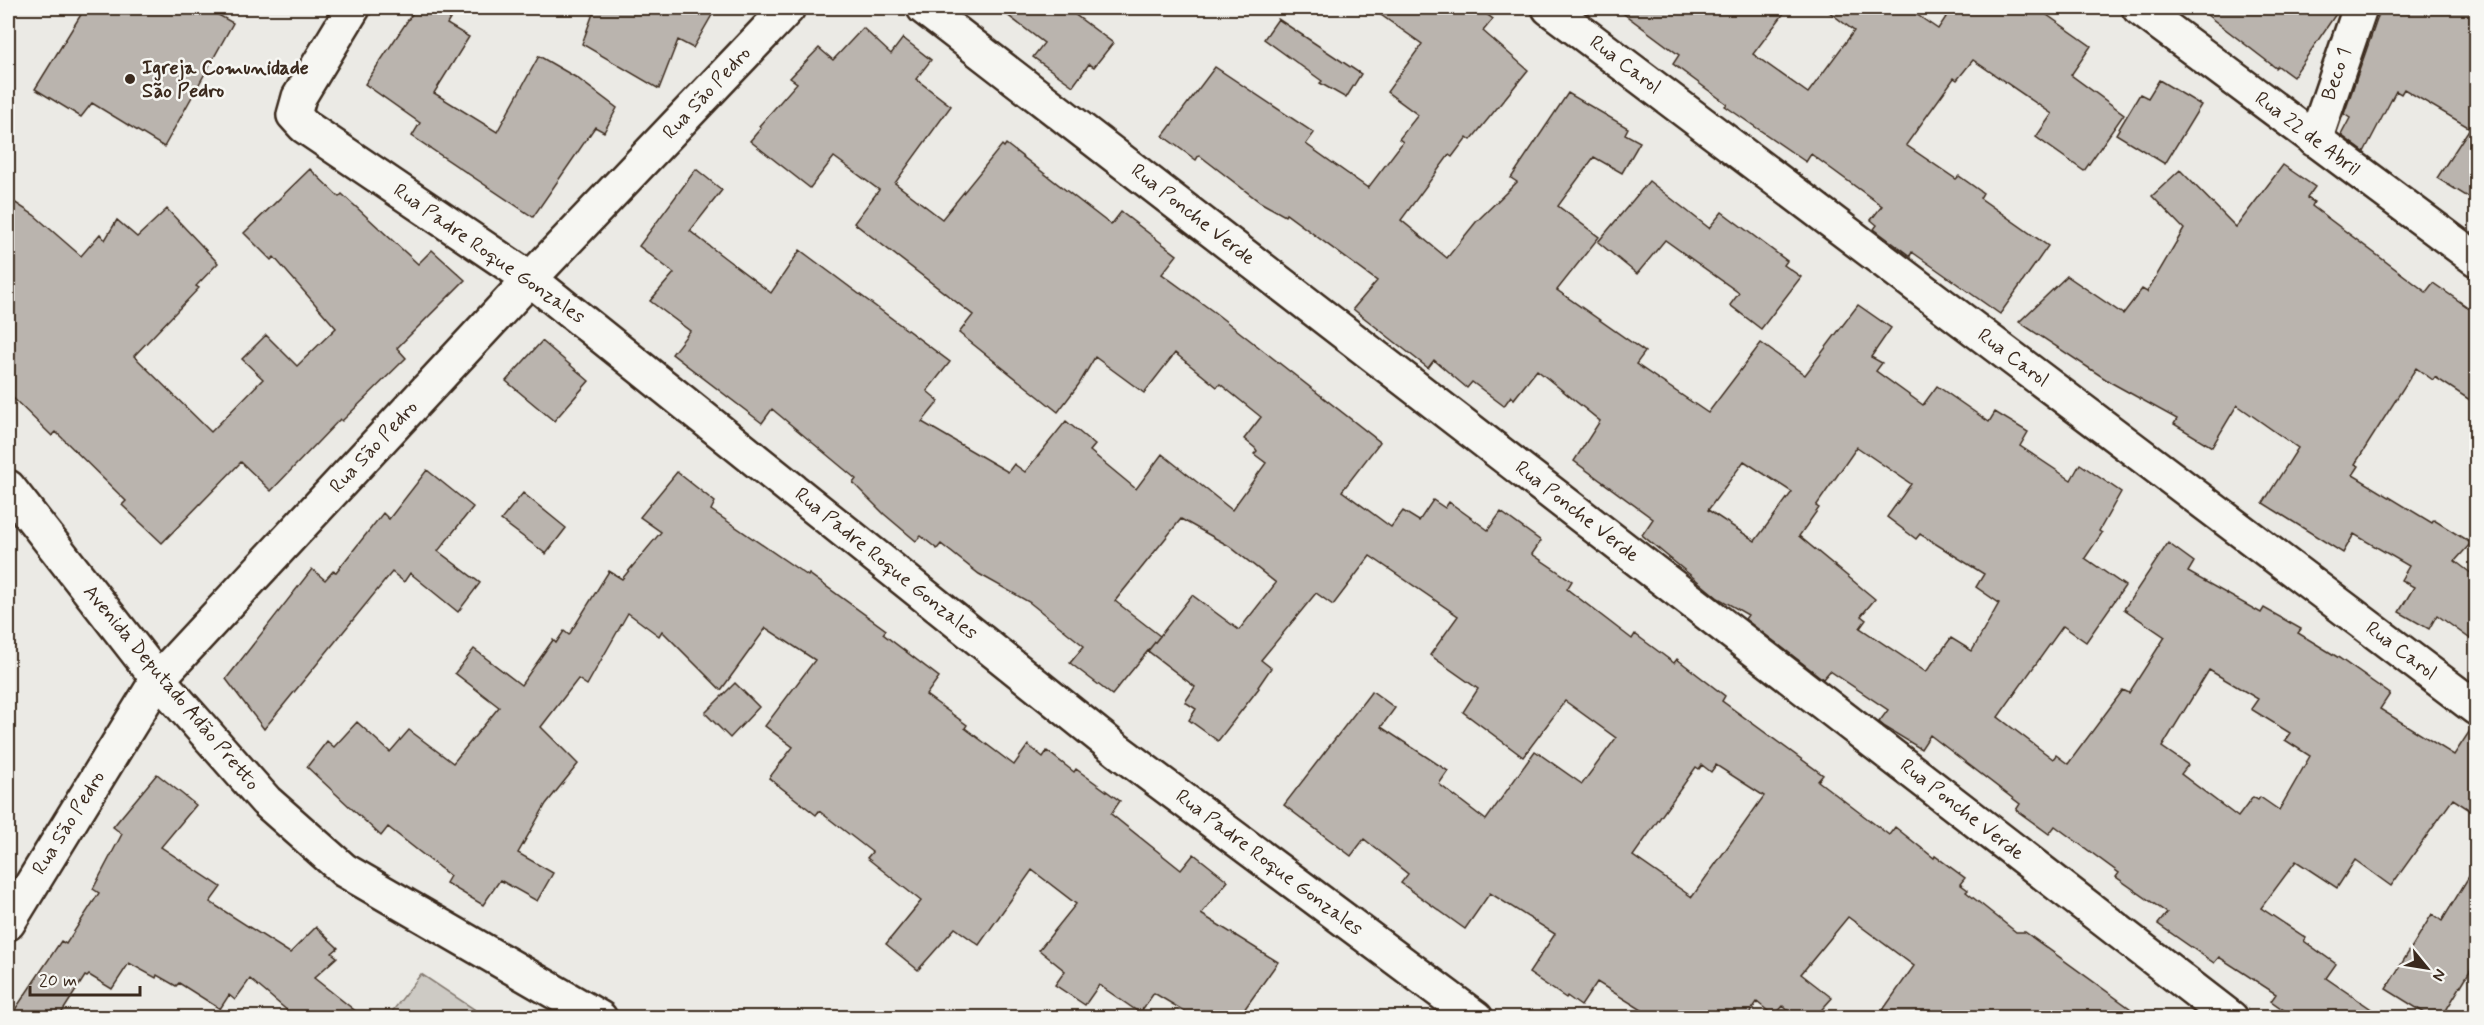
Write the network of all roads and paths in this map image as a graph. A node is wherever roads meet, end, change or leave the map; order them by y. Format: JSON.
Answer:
{"nodes":[{"id":1,"x":352,"y":8,"type":"edge"},
{"id":2,"x":788,"y":8,"type":"edge"},
{"id":3,"x":924,"y":8,"type":"edge"},
{"id":4,"x":1549,"y":8,"type":"edge"},
{"id":5,"x":2139,"y":8,"type":"edge"},
{"id":6,"x":2360,"y":8,"type":"edge"},
{"id":7,"x":2315,"y":140,"type":"junction"},
{"id":8,"x":2476,"y":259,"type":"edge"},
{"id":9,"x":530,"y":279,"type":"junction"},
{"id":10,"x":8,"y":487,"type":"edge"},
{"id":11,"x":158,"y":679,"type":"junction"},
{"id":12,"x":2476,"y":708,"type":"edge"},
{"id":13,"x":8,"y":923,"type":"edge"},
{"id":14,"x":600,"y":1017,"type":"edge"},
{"id":15,"x":1476,"y":1017,"type":"edge"},
{"id":16,"x":2231,"y":1017,"type":"edge"}],
"edges":[{"from":1,"to":9,"type":"street","name":"Rua Padre Roque Gonzales"},
{"from":2,"to":9,"type":"street","name":"Rua São Pedro"},
{"from":3,"to":16,"type":"street","name":"Rua Ponche Verde"},
{"from":4,"to":12,"type":"street","name":"Rua Carol"},
{"from":5,"to":7,"type":"street","name":"Rua 22 de Abril"},
{"from":6,"to":7,"type":"street","name":"Beco 1"},
{"from":7,"to":8,"type":"street","name":"Rua 22 de Abril"},
{"from":9,"to":11,"type":"street","name":"Rua São Pedro"},
{"from":9,"to":15,"type":"street","name":"Rua Padre Roque Gonzales"},
{"from":10,"to":11,"type":"street","name":"Avenida Deputado Adão Pretto"},
{"from":11,"to":13,"type":"street","name":"Rua São Pedro"},
{"from":11,"to":14,"type":"street","name":"Avenida Deputado Adão Pretto"}]}
